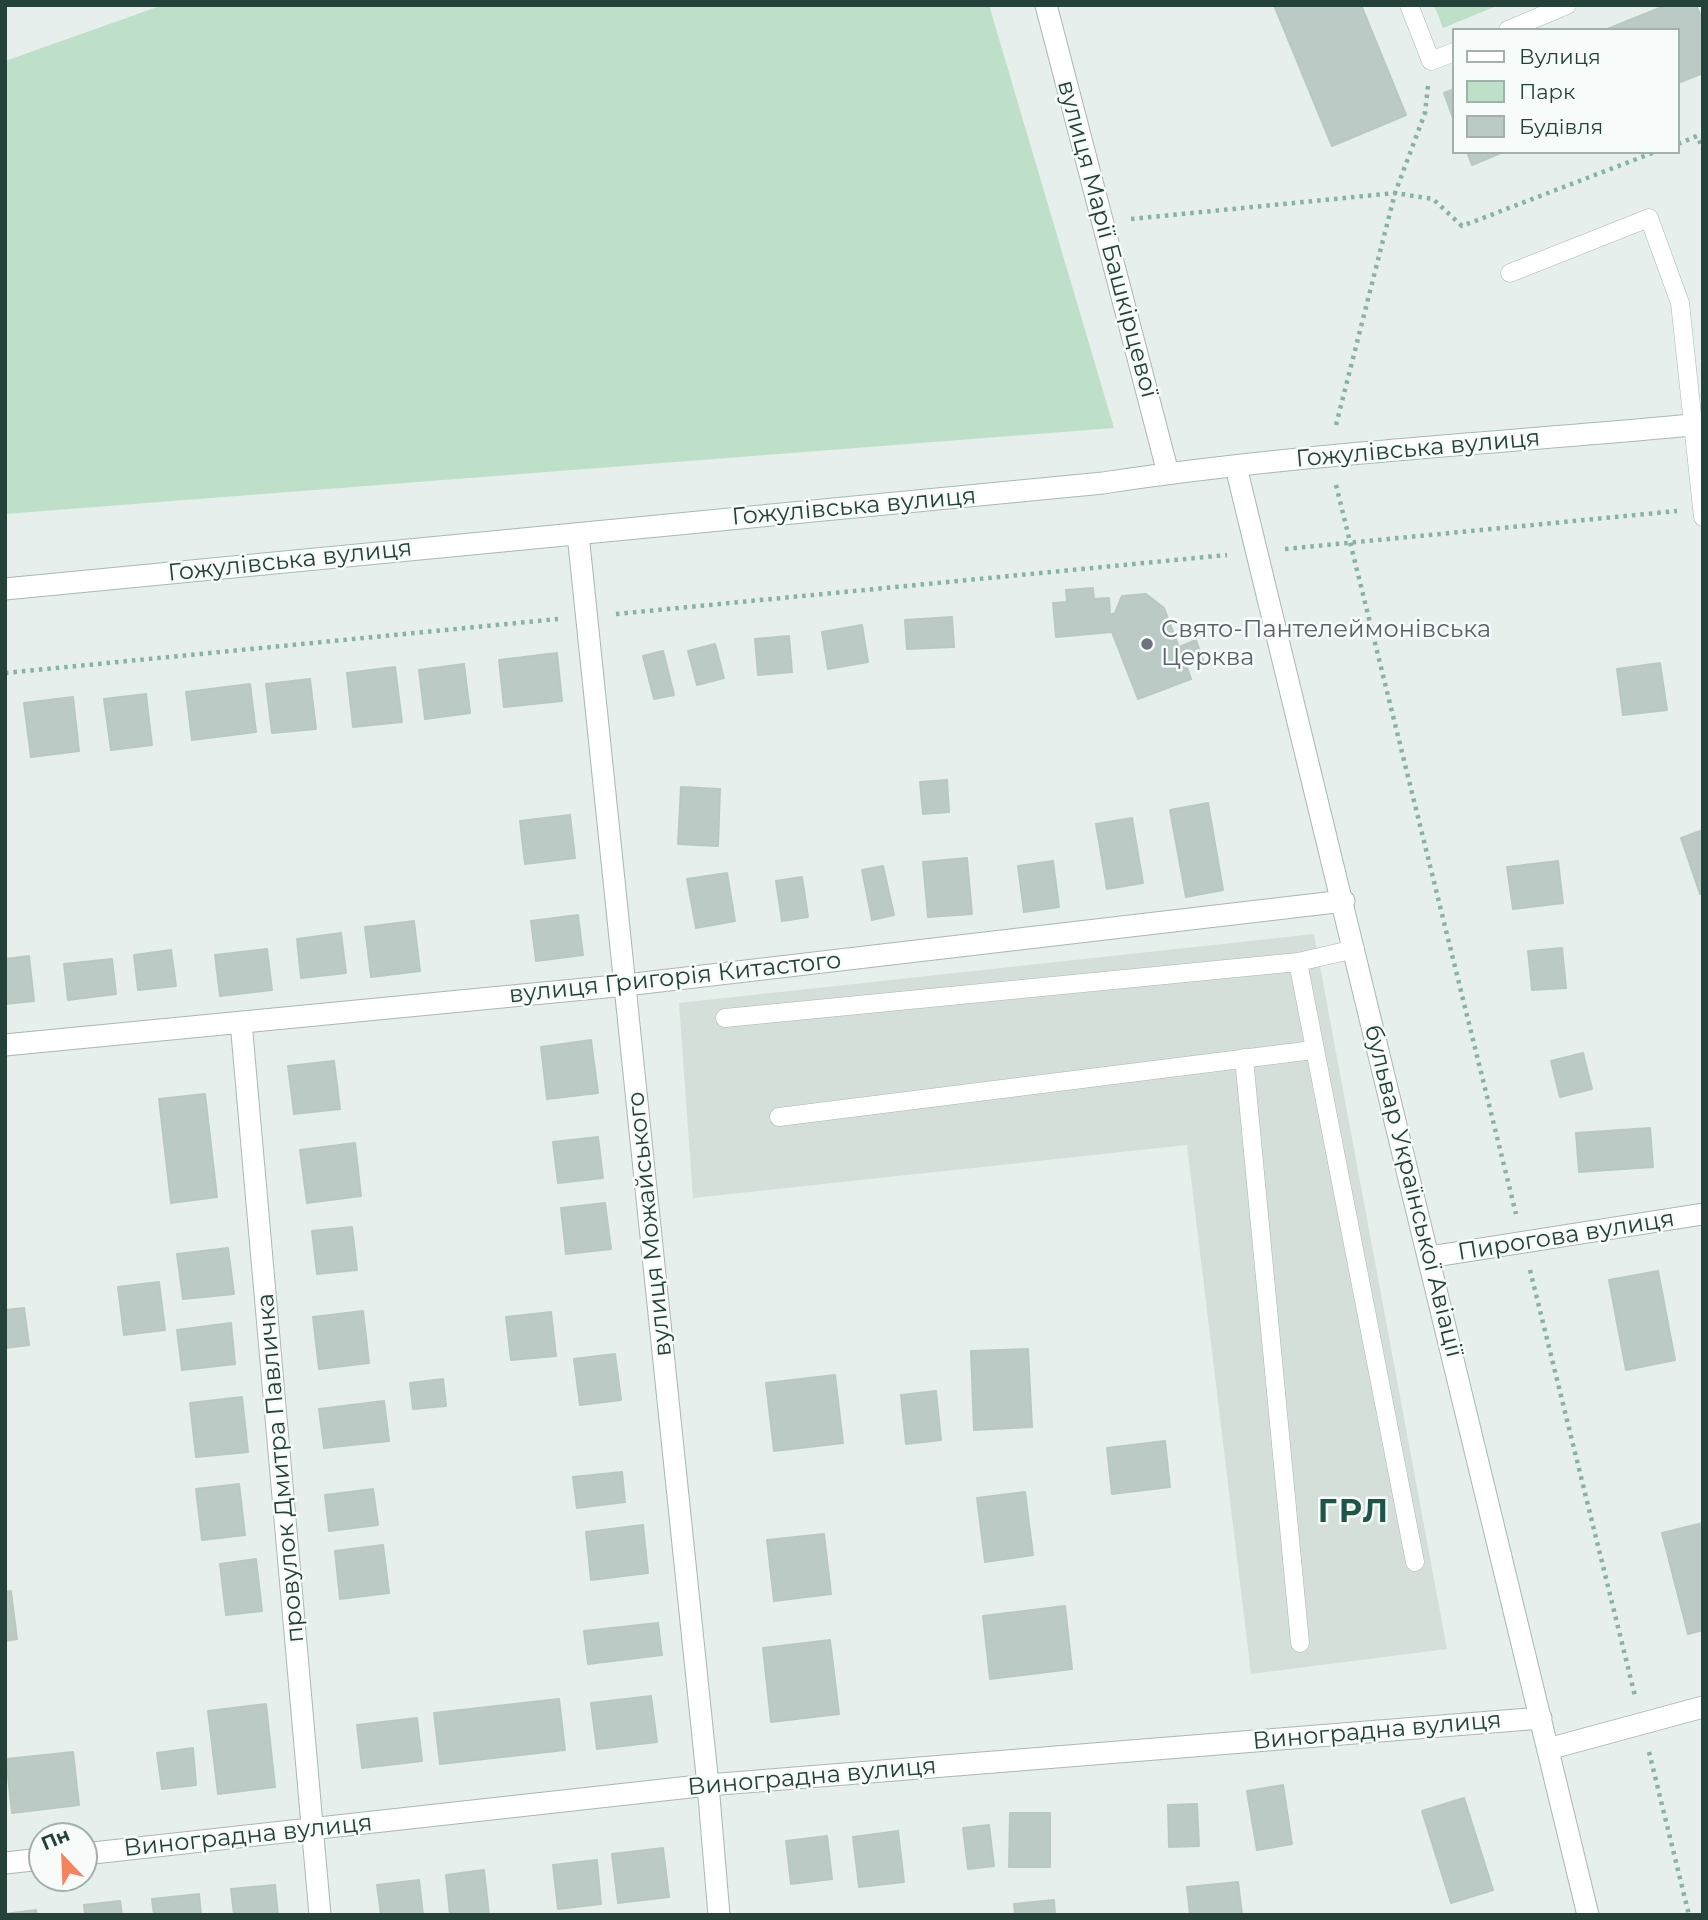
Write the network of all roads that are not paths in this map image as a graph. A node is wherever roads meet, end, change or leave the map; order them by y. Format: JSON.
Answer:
{"nodes":[{"id":1,"x":1046,"y":5,"type":"edge"},
{"id":2,"x":1409,"y":5,"type":"edge"},
{"id":3,"x":1567,"y":5,"type":"edge"},
{"id":4,"x":1513,"y":28,"type":"edge"},
{"id":5,"x":1452,"y":53,"type":"edge"},
{"id":6,"x":1510,"y":273,"type":"dead end"},
{"id":7,"x":1698,"y":424,"type":"edge"},
{"id":8,"x":1236,"y":467,"type":"junction"},
{"id":9,"x":1168,"y":473,"type":"junction"},
{"id":10,"x":1702,"y":513,"type":"edge"},
{"id":11,"x":578,"y":534,"type":"junction"},
{"id":12,"x":5,"y":589,"type":"edge"},
{"id":13,"x":1343,"y":901,"type":"junction"},
{"id":14,"x":1355,"y":949,"type":"junction"},
{"id":15,"x":1298,"y":962,"type":"junction"},
{"id":16,"x":626,"y":985,"type":"junction"},
{"id":17,"x":725,"y":1018,"type":"dead end"},
{"id":18,"x":241,"y":1022,"type":"junction"},
{"id":19,"x":5,"y":1045,"type":"edge"},
{"id":20,"x":1313,"y":1050,"type":"junction"},
{"id":21,"x":1244,"y":1059,"type":"junction"},
{"id":22,"x":779,"y":1116,"type":"dead end"},
{"id":23,"x":1703,"y":1214,"type":"edge"},
{"id":24,"x":1429,"y":1257,"type":"junction"},
{"id":25,"x":1415,"y":1562,"type":"dead end"},
{"id":26,"x":1300,"y":1643,"type":"dead end"},
{"id":27,"x":1703,"y":1707,"type":"edge"},
{"id":28,"x":1541,"y":1718,"type":"junction"},
{"id":29,"x":1548,"y":1749,"type":"junction"},
{"id":30,"x":708,"y":1785,"type":"junction"},
{"id":31,"x":313,"y":1829,"type":"junction"},
{"id":32,"x":98,"y":1852,"type":"edge"},
{"id":33,"x":28,"y":1860,"type":"edge"},
{"id":34,"x":5,"y":1863,"type":"edge"},
{"id":35,"x":320,"y":1915,"type":"edge"},
{"id":36,"x":719,"y":1915,"type":"edge"},
{"id":37,"x":1588,"y":1915,"type":"edge"}],
"edges":[{"from":1,"to":9,"type":"street","name":"вулиця Марії Башкірцевої"},
{"from":2,"to":5,"type":"lane"},
{"from":3,"to":4,"type":"lane"},
{"from":6,"to":7,"type":"lane"},
{"from":7,"to":8,"type":"street","name":"Гожулівська вулиця"},
{"from":7,"to":10,"type":"lane"},
{"from":8,"to":9,"type":"street","name":"Гожулівська вулиця"},
{"from":8,"to":13,"type":"street","name":"бульвар Української Авіації"},
{"from":9,"to":11,"type":"street","name":"Гожулівська вулиця"},
{"from":11,"to":12,"type":"street","name":"Гожулівська вулиця"},
{"from":11,"to":16,"type":"street","name":"вулиця Можайського"},
{"from":13,"to":14,"type":"street","name":"бульвар Української Авіації"},
{"from":13,"to":16,"type":"street","name":"вулиця Григорія Китастого"},
{"from":14,"to":15,"type":"lane"},
{"from":14,"to":24,"type":"street","name":"бульвар Української Авіації"},
{"from":15,"to":17,"type":"lane"},
{"from":15,"to":20,"type":"lane"},
{"from":16,"to":18,"type":"street","name":"вулиця Григорія Китастого"},
{"from":16,"to":30,"type":"street","name":"вулиця Можайського"},
{"from":18,"to":19,"type":"street","name":"вулиця Григорія Китастого"},
{"from":18,"to":31,"type":"street","name":"провулок Дмитра Павличка"},
{"from":20,"to":21,"type":"lane"},
{"from":20,"to":25,"type":"lane"},
{"from":21,"to":22,"type":"lane"},
{"from":21,"to":26,"type":"lane"},
{"from":23,"to":24,"type":"street","name":"Пирогова вулиця"},
{"from":24,"to":28,"type":"street","name":"бульвар Української Авіації"},
{"from":27,"to":29,"type":"street"},
{"from":28,"to":29,"type":"street","name":"бульвар Української Авіації"},
{"from":28,"to":30,"type":"street","name":"Виноградна вулиця"},
{"from":29,"to":37,"type":"street","name":"бульвар Української Авіації"},
{"from":30,"to":31,"type":"street","name":"Виноградна вулиця"},
{"from":30,"to":36,"type":"street","name":"вулиця Можайського"},
{"from":31,"to":32,"type":"street","name":"Виноградна вулиця"},
{"from":31,"to":35,"type":"street","name":"провулок Дмитра Павличка"},
{"from":33,"to":34,"type":"street"}]}
